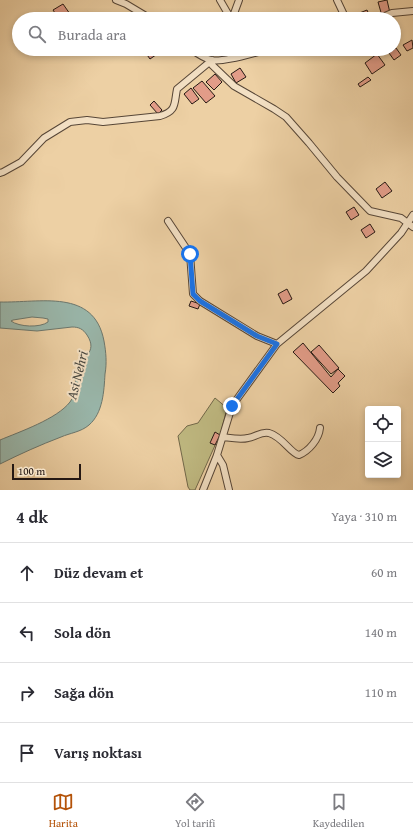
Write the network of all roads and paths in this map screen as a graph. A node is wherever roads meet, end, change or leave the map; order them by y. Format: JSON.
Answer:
{"nodes":[{"id":1,"x":116,"y":0,"type":"edge"},
{"id":2,"x":220,"y":0,"type":"edge"},
{"id":3,"x":240,"y":0,"type":"edge"},
{"id":4,"x":337,"y":0,"type":"edge"},
{"id":5,"x":413,"y":11,"type":"edge"},
{"id":6,"x":139,"y":12,"type":"edge"},
{"id":7,"x":228,"y":12,"type":"edge"},
{"id":8,"x":235,"y":12,"type":"edge"},
{"id":9,"x":343,"y":12,"type":"edge"},
{"id":10,"x":401,"y":12,"type":"edge"},
{"id":11,"x":200,"y":56,"type":"edge"},
{"id":12,"x":235,"y":56,"type":"edge"},
{"id":13,"x":211,"y":61,"type":"junction"},
{"id":14,"x":0,"y":173,"type":"edge"},
{"id":15,"x":413,"y":215,"type":"edge"},
{"id":16,"x":168,"y":222,"type":"dead end"},
{"id":17,"x":410,"y":225,"type":"edge"},
{"id":18,"x":277,"y":344,"type":"junction"},
{"id":19,"x":320,"y":428,"type":"dead end"},
{"id":20,"x":223,"y":437,"type":"junction"},
{"id":21,"x":217,"y":455,"type":"junction"},
{"id":22,"x":203,"y":490,"type":"edge"},
{"id":23,"x":229,"y":490,"type":"edge"}],
"edges":[{"from":1,"to":6,"type":"street"},
{"from":2,"to":7,"type":"street"},
{"from":3,"to":8,"type":"street"},
{"from":4,"to":9,"type":"street"},
{"from":5,"to":10,"type":"street"},
{"from":11,"to":13,"type":"street"},
{"from":12,"to":13,"type":"street"},
{"from":13,"to":14,"type":"street"},
{"from":13,"to":17,"type":"street"},
{"from":15,"to":17,"type":"street"},
{"from":16,"to":18,"type":"street"},
{"from":17,"to":18,"type":"street"},
{"from":18,"to":20,"type":"street"},
{"from":19,"to":20,"type":"street"},
{"from":20,"to":21,"type":"street"},
{"from":21,"to":22,"type":"street"},
{"from":21,"to":23,"type":"street"}]}
